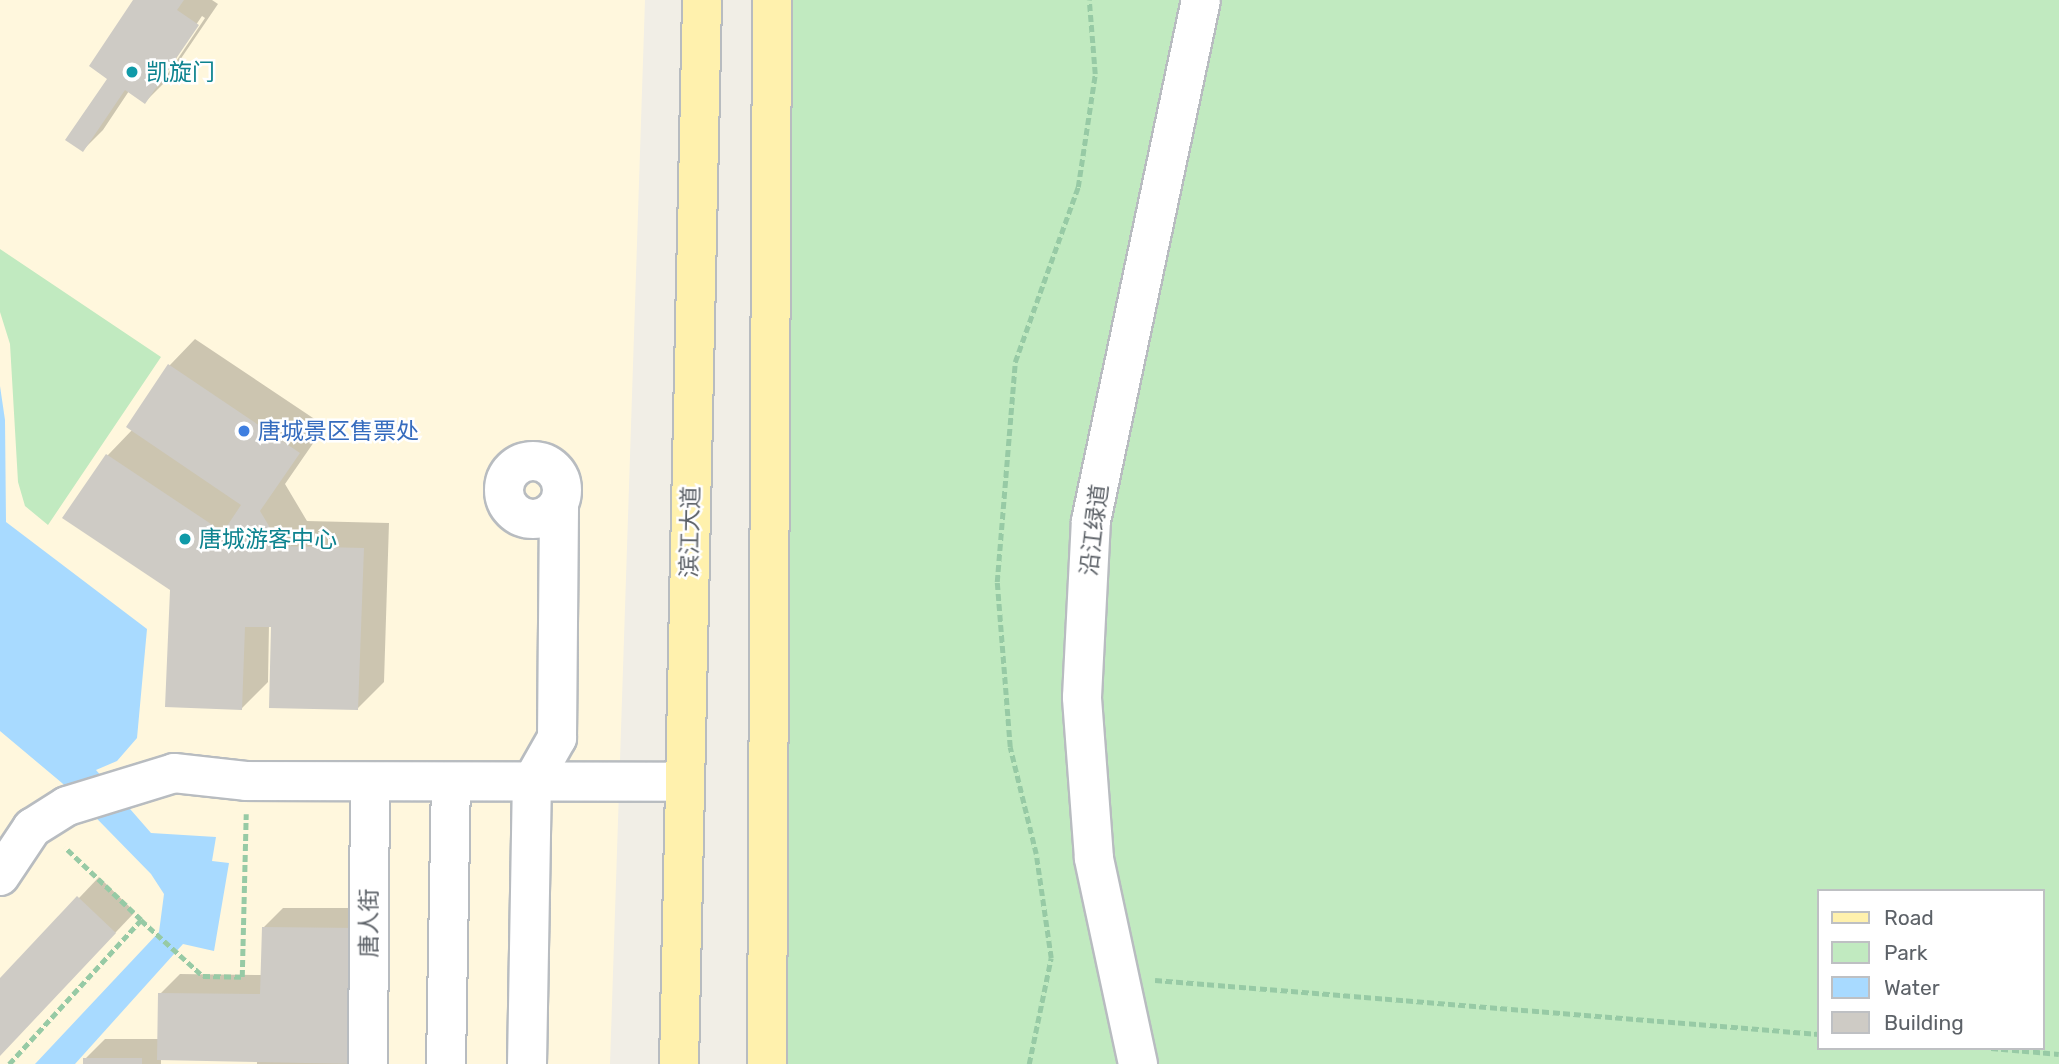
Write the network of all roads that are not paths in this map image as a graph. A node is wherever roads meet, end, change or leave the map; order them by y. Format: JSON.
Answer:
{"nodes":[{"id":1,"x":702,"y":0,"type":"edge"},
{"id":2,"x":772,"y":0,"type":"edge"},
{"id":3,"x":1200,"y":0,"type":"edge"},
{"id":4,"x":558,"y":505,"type":"dead end"},
{"id":5,"x":532,"y":782,"type":"junction"},
{"id":6,"x":685,"y":782,"type":"junction"},
{"id":7,"x":370,"y":783,"type":"junction"},
{"id":8,"x":451,"y":783,"type":"junction"},
{"id":9,"x":0,"y":876,"type":"edge"},
{"id":10,"x":368,"y":1064,"type":"edge"},
{"id":11,"x":446,"y":1064,"type":"edge"},
{"id":12,"x":527,"y":1064,"type":"edge"},
{"id":13,"x":679,"y":1064,"type":"edge"},
{"id":14,"x":767,"y":1064,"type":"edge"},
{"id":15,"x":1138,"y":1064,"type":"edge"}],
"edges":[{"from":1,"to":6,"type":"main road","name":"滨江大道"},
{"from":2,"to":14,"type":"main road"},
{"from":3,"to":15,"type":"street","name":"沿江绿道"},
{"from":4,"to":5,"type":"street"},
{"from":5,"to":6,"type":"street"},
{"from":5,"to":8,"type":"street"},
{"from":5,"to":12,"type":"street"},
{"from":6,"to":13,"type":"main road","name":"滨江大道"},
{"from":7,"to":8,"type":"street"},
{"from":7,"to":9,"type":"street"},
{"from":7,"to":10,"type":"street","name":"唐人街"},
{"from":8,"to":11,"type":"street"}]}
